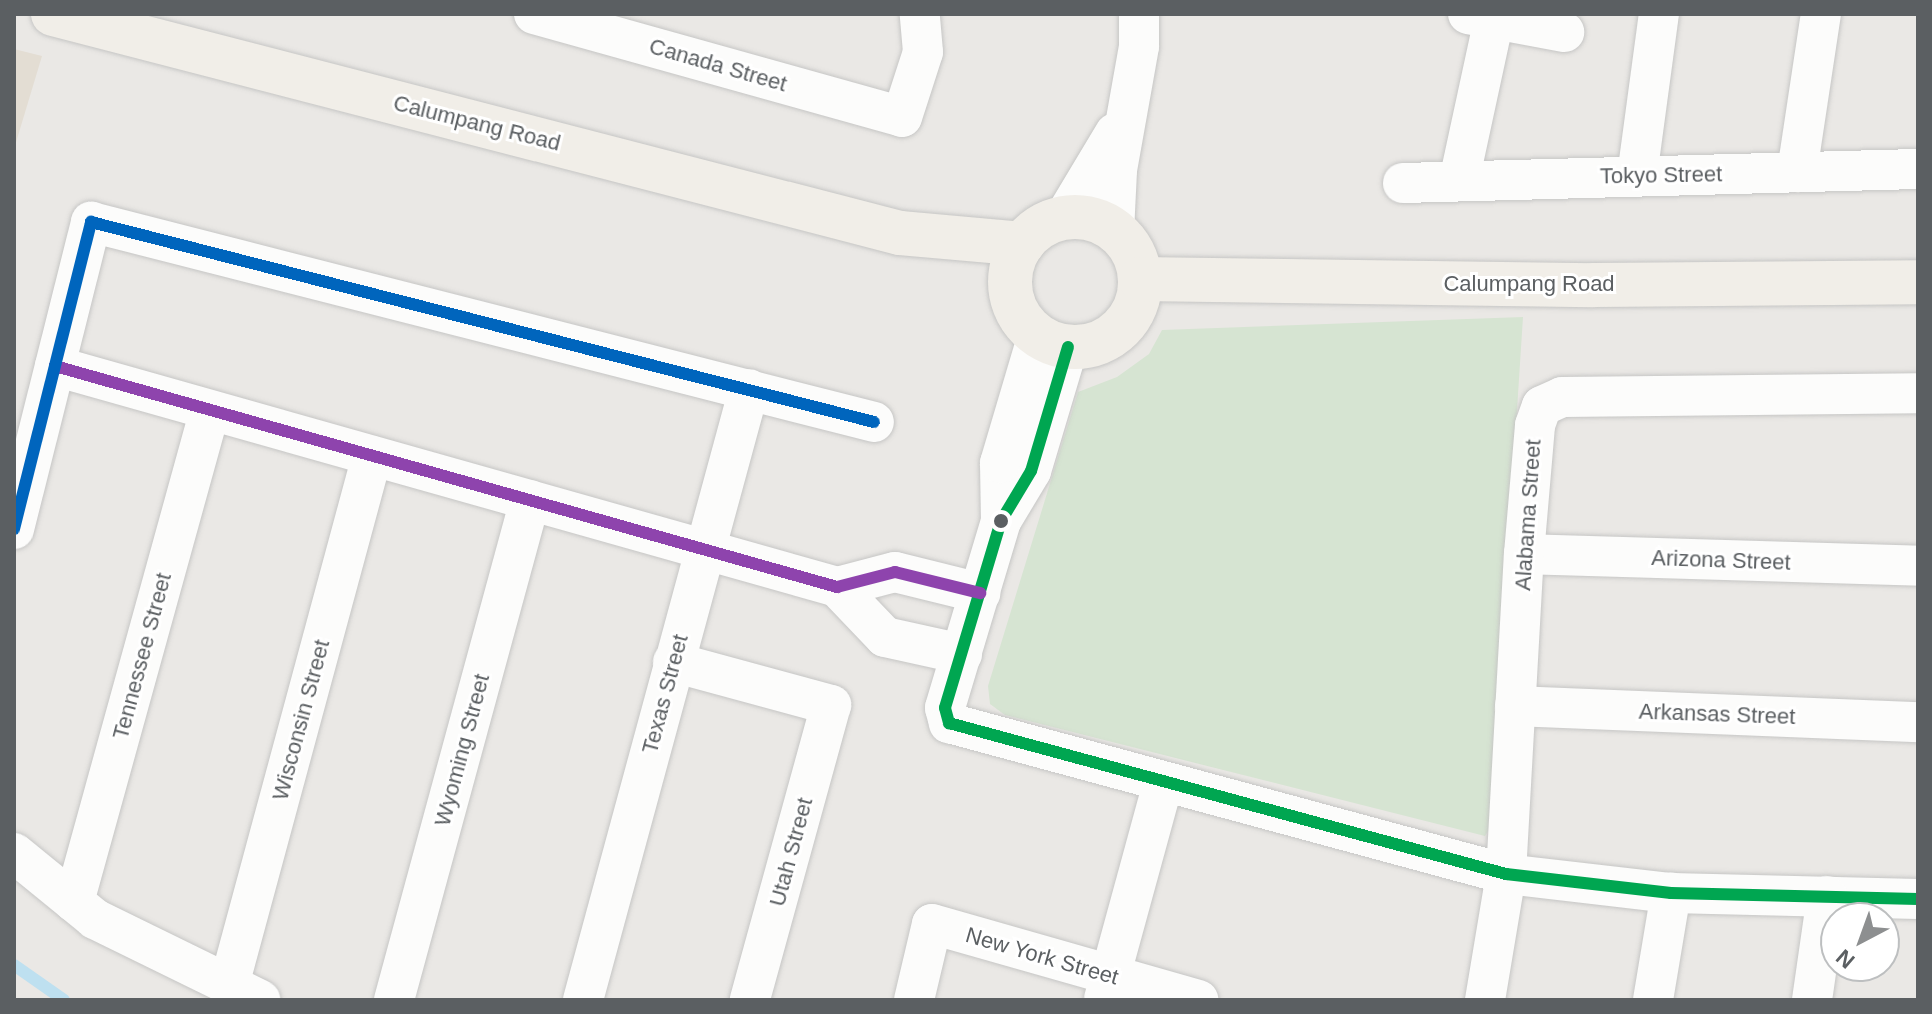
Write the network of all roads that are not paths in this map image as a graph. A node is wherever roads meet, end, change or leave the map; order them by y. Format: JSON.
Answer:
{"nodes":[{"id":1,"x":53,"y":14,"type":"edge"},
{"id":2,"x":534,"y":14,"type":"edge"},
{"id":3,"x":920,"y":14,"type":"edge"},
{"id":4,"x":1139,"y":14,"type":"edge"},
{"id":5,"x":1659,"y":14,"type":"edge"},
{"id":6,"x":1821,"y":14,"type":"edge"},
{"id":7,"x":1481,"y":16,"type":"edge"},
{"id":8,"x":1564,"y":32,"type":"dead end"},
{"id":9,"x":1126,"y":112,"type":"junction"},
{"id":10,"x":1918,"y":169,"type":"edge"},
{"id":11,"x":1797,"y":172,"type":"junction"},
{"id":12,"x":1637,"y":176,"type":"junction"},
{"id":13,"x":1459,"y":181,"type":"junction"},
{"id":14,"x":1403,"y":183,"type":"dead end"},
{"id":15,"x":1064,"y":218,"type":"junction"},
{"id":16,"x":1114,"y":232,"type":"junction"},
{"id":17,"x":1016,"y":263,"type":"junction"},
{"id":18,"x":1140,"y":279,"type":"junction"},
{"id":19,"x":1918,"y":282,"type":"edge"},
{"id":20,"x":1053,"y":341,"type":"junction"},
{"id":21,"x":55,"y":366,"type":"junction"},
{"id":22,"x":749,"y":389,"type":"junction"},
{"id":23,"x":1918,"y":393,"type":"edge"},
{"id":24,"x":210,"y":410,"type":"junction"},
{"id":25,"x":874,"y":422,"type":"dead end"},
{"id":26,"x":372,"y":456,"type":"junction"},
{"id":27,"x":530,"y":500,"type":"junction"},
{"id":28,"x":14,"y":529,"type":"edge"},
{"id":29,"x":703,"y":549,"type":"junction"},
{"id":30,"x":1524,"y":554,"type":"junction"},
{"id":31,"x":1918,"y":566,"type":"edge"},
{"id":32,"x":837,"y":587,"type":"junction"},
{"id":33,"x":980,"y":593,"type":"junction"},
{"id":34,"x":962,"y":654,"type":"junction"},
{"id":35,"x":673,"y":662,"type":"junction"},
{"id":36,"x":1515,"y":706,"type":"junction"},
{"id":37,"x":1918,"y":722,"type":"edge"},
{"id":38,"x":1163,"y":783,"type":"junction"},
{"id":39,"x":14,"y":853,"type":"edge"},
{"id":40,"x":1506,"y":874,"type":"junction"},
{"id":41,"x":1671,"y":893,"type":"junction"},
{"id":42,"x":1827,"y":896,"type":"junction"},
{"id":43,"x":1918,"y":899,"type":"edge"},
{"id":44,"x":74,"y":902,"type":"junction"},
{"id":45,"x":1107,"y":987,"type":"edge"},
{"id":46,"x":244,"y":992,"type":"edge"},
{"id":47,"x":394,"y":1000,"type":"edge"},
{"id":48,"x":583,"y":1000,"type":"edge"},
{"id":49,"x":750,"y":1000,"type":"edge"},
{"id":50,"x":914,"y":1000,"type":"edge"},
{"id":51,"x":1198,"y":1000,"type":"edge"},
{"id":52,"x":1485,"y":1000,"type":"edge"},
{"id":53,"x":1653,"y":1000,"type":"edge"},
{"id":54,"x":1812,"y":1000,"type":"edge"}],
"edges":[{"from":1,"to":17,"type":"main road","name":"Calumpang Road"},
{"from":2,"to":3,"type":"street","name":"Canada Street"},
{"from":4,"to":9,"type":"street"},
{"from":5,"to":12,"type":"street"},
{"from":6,"to":11,"type":"street"},
{"from":7,"to":8,"type":"street"},
{"from":7,"to":13,"type":"street"},
{"from":9,"to":15,"type":"street"},
{"from":9,"to":16,"type":"street"},
{"from":10,"to":11,"type":"street","name":"Tokyo Street"},
{"from":11,"to":12,"type":"street","name":"Tokyo Street"},
{"from":12,"to":13,"type":"street","name":"Tokyo Street"},
{"from":13,"to":14,"type":"street","name":"Tokyo Street"},
{"from":15,"to":16,"type":"main road"},
{"from":15,"to":17,"type":"main road"},
{"from":16,"to":18,"type":"main road"},
{"from":17,"to":20,"type":"main road"},
{"from":18,"to":19,"type":"main road","name":"Calumpang Road"},
{"from":18,"to":20,"type":"main road"},
{"from":20,"to":33,"type":"street"},
{"from":21,"to":22,"type":"street"},
{"from":21,"to":24,"type":"street"},
{"from":21,"to":28,"type":"street"},
{"from":22,"to":25,"type":"street"},
{"from":22,"to":29,"type":"street","name":"Texas Street"},
{"from":23,"to":30,"type":"street","name":"Alabama Street"},
{"from":24,"to":26,"type":"street"},
{"from":24,"to":44,"type":"street","name":"Tennessee Street"},
{"from":26,"to":27,"type":"street"},
{"from":26,"to":46,"type":"street","name":"Wisconsin Street"},
{"from":27,"to":29,"type":"street"},
{"from":27,"to":47,"type":"street","name":"Wyoming Street"},
{"from":29,"to":32,"type":"street"},
{"from":29,"to":35,"type":"street","name":"Texas Street"},
{"from":30,"to":31,"type":"street","name":"Arizona Street"},
{"from":30,"to":36,"type":"street","name":"Alabama Street"},
{"from":32,"to":33,"type":"street"},
{"from":32,"to":34,"type":"street"},
{"from":33,"to":34,"type":"street"},
{"from":34,"to":38,"type":"street"},
{"from":35,"to":48,"type":"street","name":"Texas Street"},
{"from":35,"to":49,"type":"street","name":"Utah Street"},
{"from":36,"to":37,"type":"street","name":"Arkansas Street"},
{"from":36,"to":40,"type":"street","name":"Alabama Street"},
{"from":38,"to":40,"type":"street"},
{"from":38,"to":45,"type":"street"},
{"from":39,"to":44,"type":"street"},
{"from":40,"to":41,"type":"street"},
{"from":40,"to":52,"type":"street","name":"Alabama Street"},
{"from":41,"to":42,"type":"street"},
{"from":41,"to":53,"type":"street"},
{"from":42,"to":43,"type":"street"},
{"from":42,"to":54,"type":"street"},
{"from":44,"to":46,"type":"street"},
{"from":45,"to":50,"type":"street","name":"New York Street"},
{"from":45,"to":51,"type":"street","name":"New York Street"}]}
